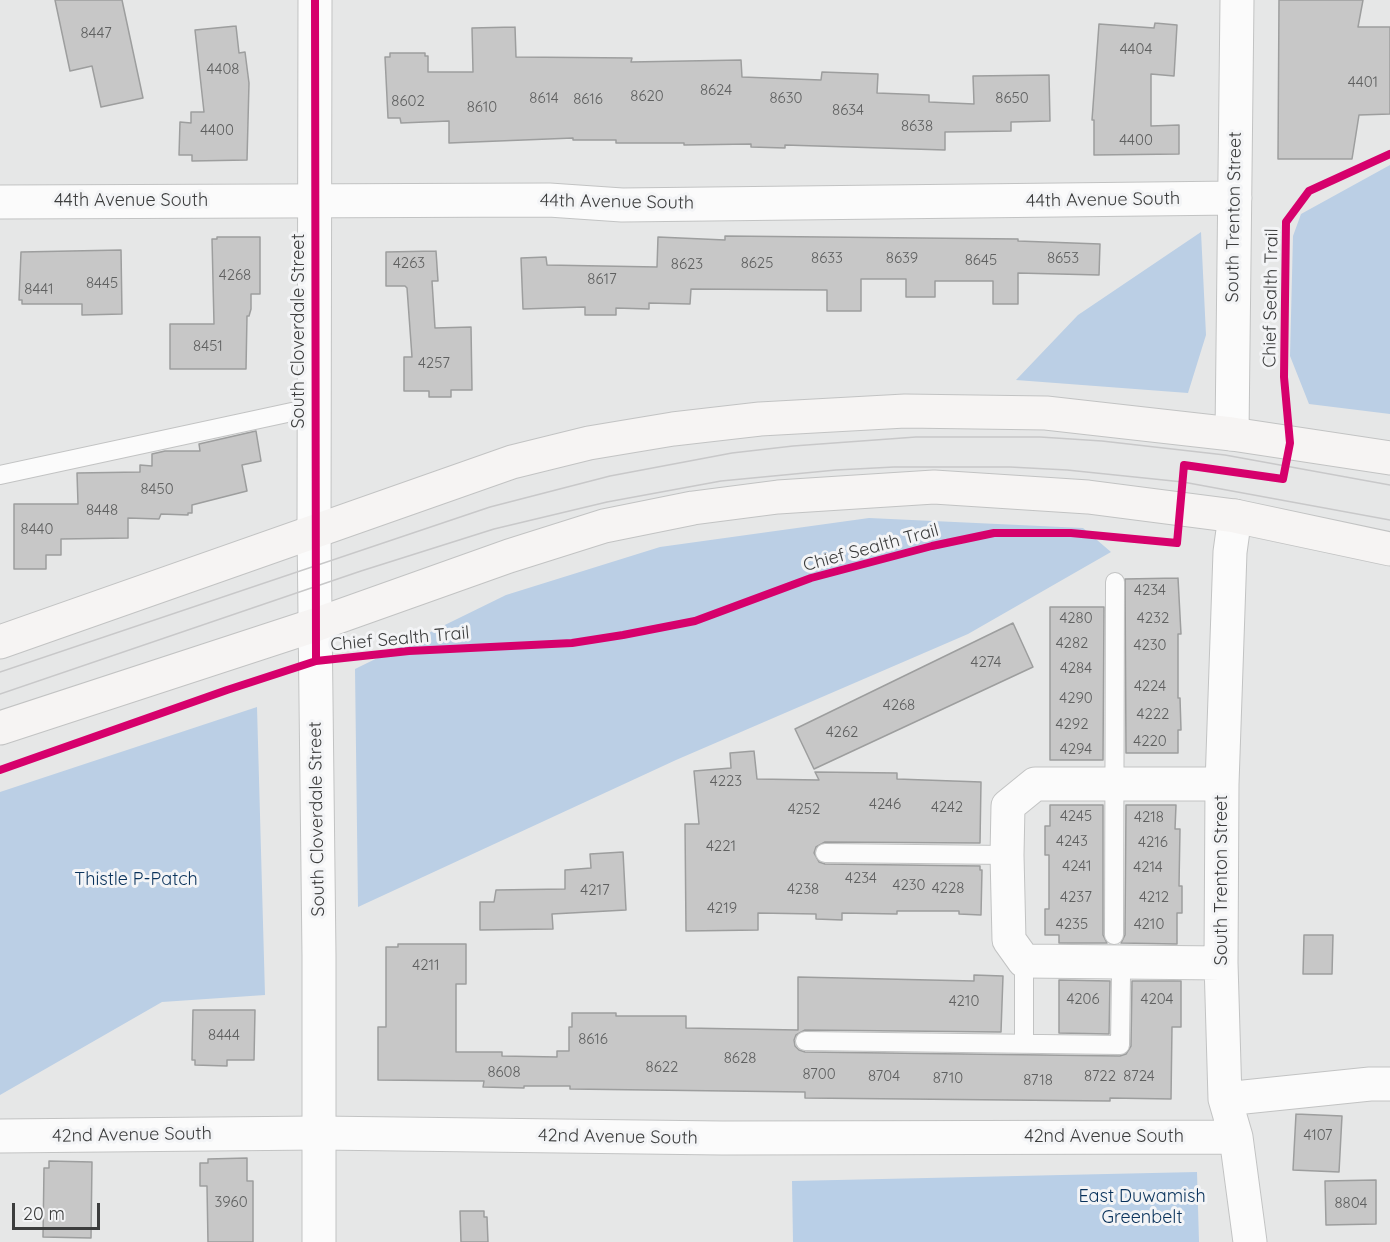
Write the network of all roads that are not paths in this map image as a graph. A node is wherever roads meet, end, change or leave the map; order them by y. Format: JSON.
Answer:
{"nodes":[{"id":1,"x":315,"y":0,"type":"edge"},
{"id":2,"x":1237,"y":0,"type":"edge"},
{"id":3,"x":1234,"y":198,"type":"junction"},
{"id":4,"x":314,"y":201,"type":"junction"},
{"id":5,"x":0,"y":202,"type":"edge"},
{"id":6,"x":315,"y":407,"type":"junction"},
{"id":7,"x":1232,"y":434,"type":"junction"},
{"id":8,"x":1390,"y":458,"type":"edge"},
{"id":9,"x":0,"y":475,"type":"edge"},
{"id":10,"x":1234,"y":516,"type":"junction"},
{"id":11,"x":314,"y":530,"type":"junction"},
{"id":12,"x":1390,"y":549,"type":"edge"},
{"id":13,"x":1115,"y":582,"type":"dead end"},
{"id":14,"x":315,"y":625,"type":"junction"},
{"id":15,"x":0,"y":642,"type":"edge"},
{"id":16,"x":0,"y":728,"type":"edge"},
{"id":17,"x":1115,"y":782,"type":"junction"},
{"id":18,"x":1222,"y":784,"type":"junction"},
{"id":19,"x":825,"y":853,"type":"dead end"},
{"id":20,"x":1007,"y":855,"type":"junction"},
{"id":21,"x":1114,"y":935,"type":"dead end"},
{"id":22,"x":1024,"y":961,"type":"junction"},
{"id":23,"x":1221,"y":963,"type":"junction"},
{"id":24,"x":1121,"y":976,"type":"dead end"},
{"id":25,"x":805,"y":1041,"type":"dead end"},
{"id":26,"x":1024,"y":1043,"type":"junction"},
{"id":27,"x":1390,"y":1084,"type":"edge"},
{"id":28,"x":1225,"y":1099,"type":"junction"},
{"id":29,"x":319,"y":1133,"type":"junction"},
{"id":30,"x":0,"y":1136,"type":"edge"},
{"id":31,"x":1236,"y":1137,"type":"junction"},
{"id":32,"x":1252,"y":1240,"type":"edge"},
{"id":33,"x":319,"y":1242,"type":"edge"}],
"edges":[{"from":1,"to":4,"type":"street","name":"South Cloverdale Street"},
{"from":2,"to":3,"type":"street","name":"South Trenton Street"},
{"from":3,"to":4,"type":"street","name":"44th Avenue South"},
{"from":3,"to":7,"type":"street","name":"South Trenton Street"},
{"from":4,"to":5,"type":"street","name":"44th Avenue South"},
{"from":4,"to":6,"type":"street","name":"South Cloverdale Street"},
{"from":6,"to":9,"type":"lane"},
{"from":6,"to":11,"type":"street","name":"South Cloverdale Street"},
{"from":7,"to":8,"type":"main road"},
{"from":7,"to":11,"type":"main road"},
{"from":10,"to":12,"type":"main road"},
{"from":10,"to":14,"type":"main road"},
{"from":10,"to":18,"type":"street","name":"South Trenton Street"},
{"from":11,"to":14,"type":"street","name":"South Cloverdale Street"},
{"from":11,"to":15,"type":"main road"},
{"from":13,"to":17,"type":"lane"},
{"from":14,"to":16,"type":"main road"},
{"from":14,"to":29,"type":"street","name":"South Cloverdale Street"},
{"from":17,"to":18,"type":"street"},
{"from":17,"to":20,"type":"street"},
{"from":17,"to":21,"type":"lane"},
{"from":18,"to":23,"type":"street","name":"South Trenton Street"},
{"from":19,"to":20,"type":"lane"},
{"from":20,"to":22,"type":"street"},
{"from":22,"to":23,"type":"street"},
{"from":22,"to":26,"type":"lane"},
{"from":23,"to":28,"type":"street","name":"South Trenton Street"},
{"from":24,"to":26,"type":"lane"},
{"from":25,"to":26,"type":"lane"},
{"from":27,"to":28,"type":"street"},
{"from":28,"to":31,"type":"street","name":"South Trenton Street"},
{"from":29,"to":30,"type":"street","name":"42nd Avenue South"},
{"from":29,"to":31,"type":"street","name":"42nd Avenue South"},
{"from":29,"to":33,"type":"street","name":"South Cloverdale Street"},
{"from":31,"to":32,"type":"street","name":"South Trenton Street"}]}
